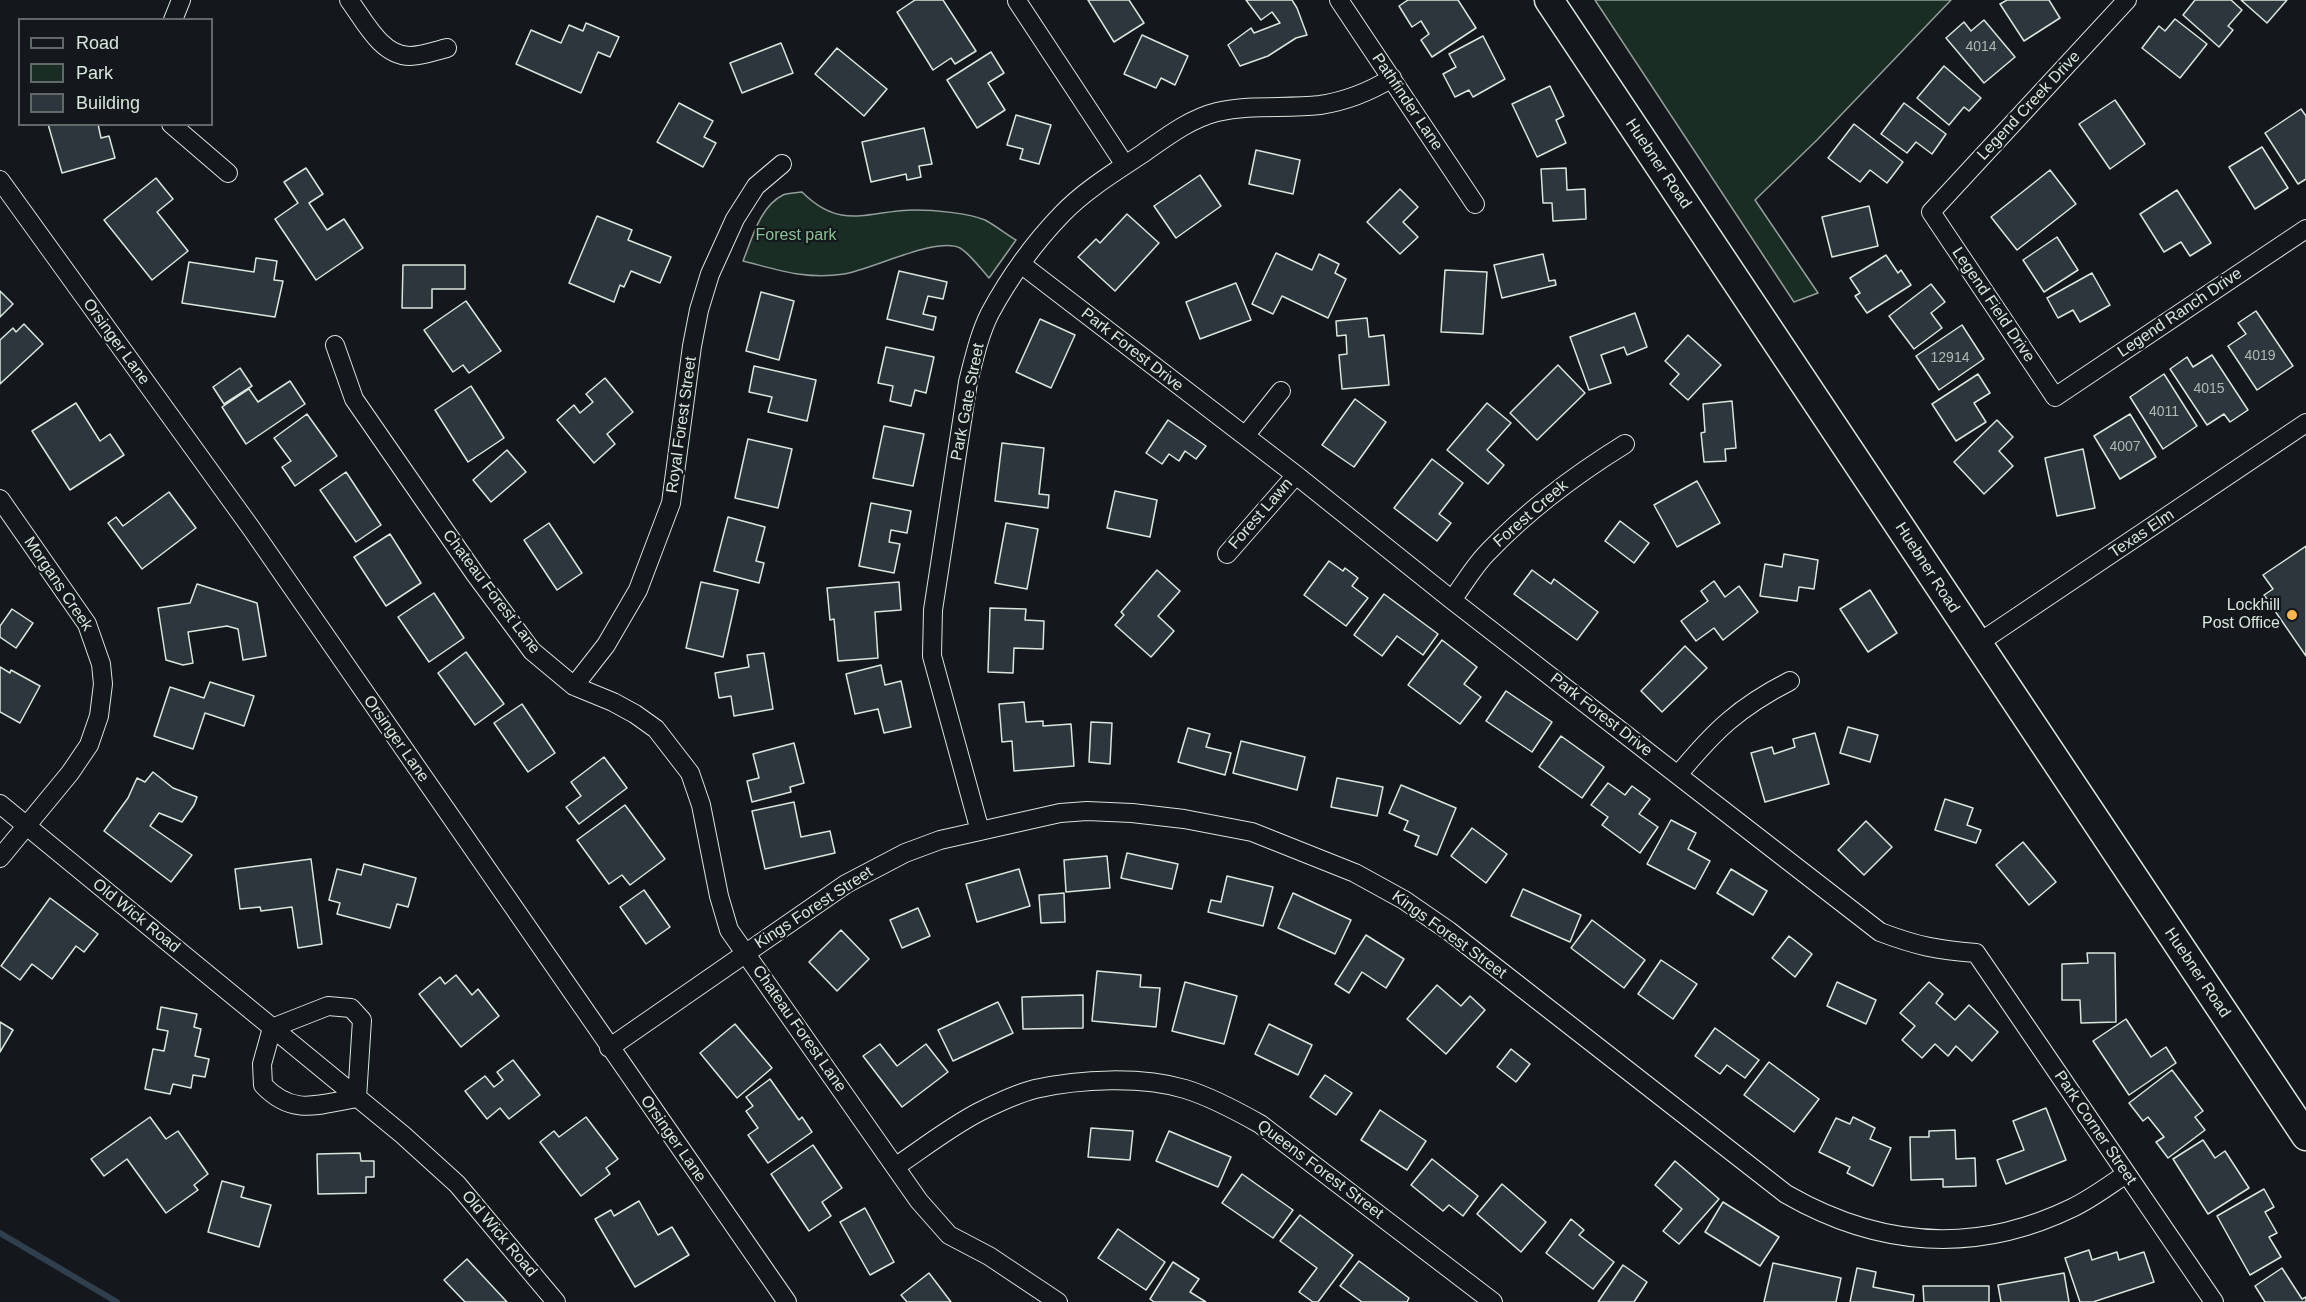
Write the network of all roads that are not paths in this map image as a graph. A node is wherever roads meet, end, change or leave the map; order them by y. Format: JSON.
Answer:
{"nodes":[{"id":1,"x":181,"y":0,"type":"edge"},
{"id":2,"x":349,"y":0,"type":"edge"},
{"id":3,"x":1339,"y":0,"type":"edge"},
{"id":4,"x":1549,"y":0,"type":"edge"},
{"id":5,"x":2127,"y":0,"type":"edge"},
{"id":6,"x":1017,"y":1,"type":"edge"},
{"id":7,"x":174,"y":18,"type":"edge"},
{"id":8,"x":447,"y":48,"type":"dead end"},
{"id":9,"x":1392,"y":78,"type":"junction"},
{"id":10,"x":173,"y":126,"type":"edge"},
{"id":11,"x":782,"y":164,"type":"dead end"},
{"id":12,"x":1125,"y":165,"type":"junction"},
{"id":13,"x":228,"y":173,"type":"dead end"},
{"id":14,"x":0,"y":180,"type":"edge"},
{"id":15,"x":1475,"y":204,"type":"dead end"},
{"id":16,"x":1931,"y":212,"type":"joint"},
{"id":17,"x":2306,"y":229,"type":"edge"},
{"id":18,"x":1021,"y":264,"type":"junction"},
{"id":19,"x":335,"y":345,"type":"dead end"},
{"id":20,"x":1281,"y":391,"type":"dead end"},
{"id":21,"x":2055,"y":397,"type":"joint"},
{"id":22,"x":2306,"y":423,"type":"edge"},
{"id":23,"x":1245,"y":436,"type":"junction"},
{"id":24,"x":1625,"y":444,"type":"dead end"},
{"id":25,"x":1296,"y":475,"type":"junction"},
{"id":26,"x":0,"y":499,"type":"edge"},
{"id":27,"x":1227,"y":554,"type":"dead end"},
{"id":28,"x":1452,"y":600,"type":"junction"},
{"id":29,"x":1977,"y":644,"type":"junction"},
{"id":30,"x":1790,"y":681,"type":"dead end"},
{"id":31,"x":574,"y":686,"type":"junction"},
{"id":32,"x":1678,"y":775,"type":"junction"},
{"id":33,"x":0,"y":804,"type":"edge"},
{"id":34,"x":26,"y":826,"type":"junction"},
{"id":35,"x":980,"y":831,"type":"junction"},
{"id":36,"x":0,"y":858,"type":"edge"},
{"id":37,"x":745,"y":952,"type":"junction"},
{"id":38,"x":1976,"y":953,"type":"joint"},
{"id":39,"x":272,"y":1028,"type":"junction"},
{"id":40,"x":609,"y":1048,"type":"junction"},
{"id":41,"x":357,"y":1098,"type":"junction"},
{"id":42,"x":2306,"y":1136,"type":"edge"},
{"id":43,"x":895,"y":1167,"type":"junction"},
{"id":44,"x":2126,"y":1174,"type":"junction"},
{"id":45,"x":556,"y":1302,"type":"edge"},
{"id":46,"x":787,"y":1302,"type":"edge"},
{"id":47,"x":1058,"y":1302,"type":"edge"},
{"id":48,"x":1493,"y":1302,"type":"edge"},
{"id":49,"x":2214,"y":1302,"type":"edge"}],
"edges":[{"from":1,"to":7,"type":"street"},
{"from":2,"to":8,"type":"street"},
{"from":3,"to":9,"type":"street","name":"Pathfinder Lane"},
{"from":4,"to":29,"type":"main road","name":"Huebner Road"},
{"from":5,"to":16,"type":"street","name":"Legend Creek Drive"},
{"from":6,"to":12,"type":"street"},
{"from":9,"to":12,"type":"street","name":"Park Gate Street"},
{"from":9,"to":15,"type":"street","name":"Pathfinder Lane"},
{"from":10,"to":13,"type":"street"},
{"from":11,"to":31,"type":"street","name":"Royal Forest Street"},
{"from":12,"to":18,"type":"street","name":"Park Gate Street"},
{"from":14,"to":40,"type":"street","name":"Orsinger Lane"},
{"from":16,"to":21,"type":"street","name":"Legend Field Drive"},
{"from":17,"to":21,"type":"street","name":"Legend Ranch Drive"},
{"from":18,"to":23,"type":"street","name":"Park Forest Drive"},
{"from":18,"to":35,"type":"street","name":"Park Gate Street"},
{"from":19,"to":31,"type":"street","name":"Chateau Forest Lane"},
{"from":20,"to":23,"type":"street"},
{"from":22,"to":29,"type":"street","name":"Texas Elm"},
{"from":23,"to":25,"type":"street","name":"Park Forest Drive"},
{"from":24,"to":28,"type":"street","name":"Forest Creek"},
{"from":25,"to":27,"type":"street","name":"Forest Lawn"},
{"from":25,"to":28,"type":"street","name":"Park Forest Drive"},
{"from":26,"to":34,"type":"street","name":"Morgans Creek"},
{"from":28,"to":32,"type":"street","name":"Park Forest Drive"},
{"from":29,"to":42,"type":"main road","name":"Huebner Road"},
{"from":30,"to":32,"type":"street"},
{"from":31,"to":37,"type":"street","name":"Chateau Forest Lane"},
{"from":32,"to":38,"type":"street","name":"Park Forest Drive"},
{"from":33,"to":34,"type":"street","name":"Old Wick Road"},
{"from":34,"to":36,"type":"street","name":"Morgans Creek"},
{"from":34,"to":39,"type":"street","name":"Old Wick Road"},
{"from":35,"to":37,"type":"street","name":"Kings Forest Street"},
{"from":35,"to":44,"type":"street","name":"Kings Forest Street"},
{"from":37,"to":40,"type":"street","name":"Kings Forest Street"},
{"from":37,"to":43,"type":"street","name":"Chateau Forest Lane"},
{"from":38,"to":44,"type":"street","name":"Park Corner Street"},
{"from":39,"to":41,"type":"street","name":"Old Wick Road"},
{"from":39,"to":41,"type":"street"},
{"from":39,"to":41,"type":"street"},
{"from":40,"to":46,"type":"street","name":"Orsinger Lane"},
{"from":41,"to":45,"type":"street","name":"Old Wick Road"},
{"from":43,"to":47,"type":"street","name":"Chateau Forest Lane"},
{"from":43,"to":48,"type":"street","name":"Queens Forest Street"},
{"from":44,"to":49,"type":"street","name":"Park Corner Street"}]}
